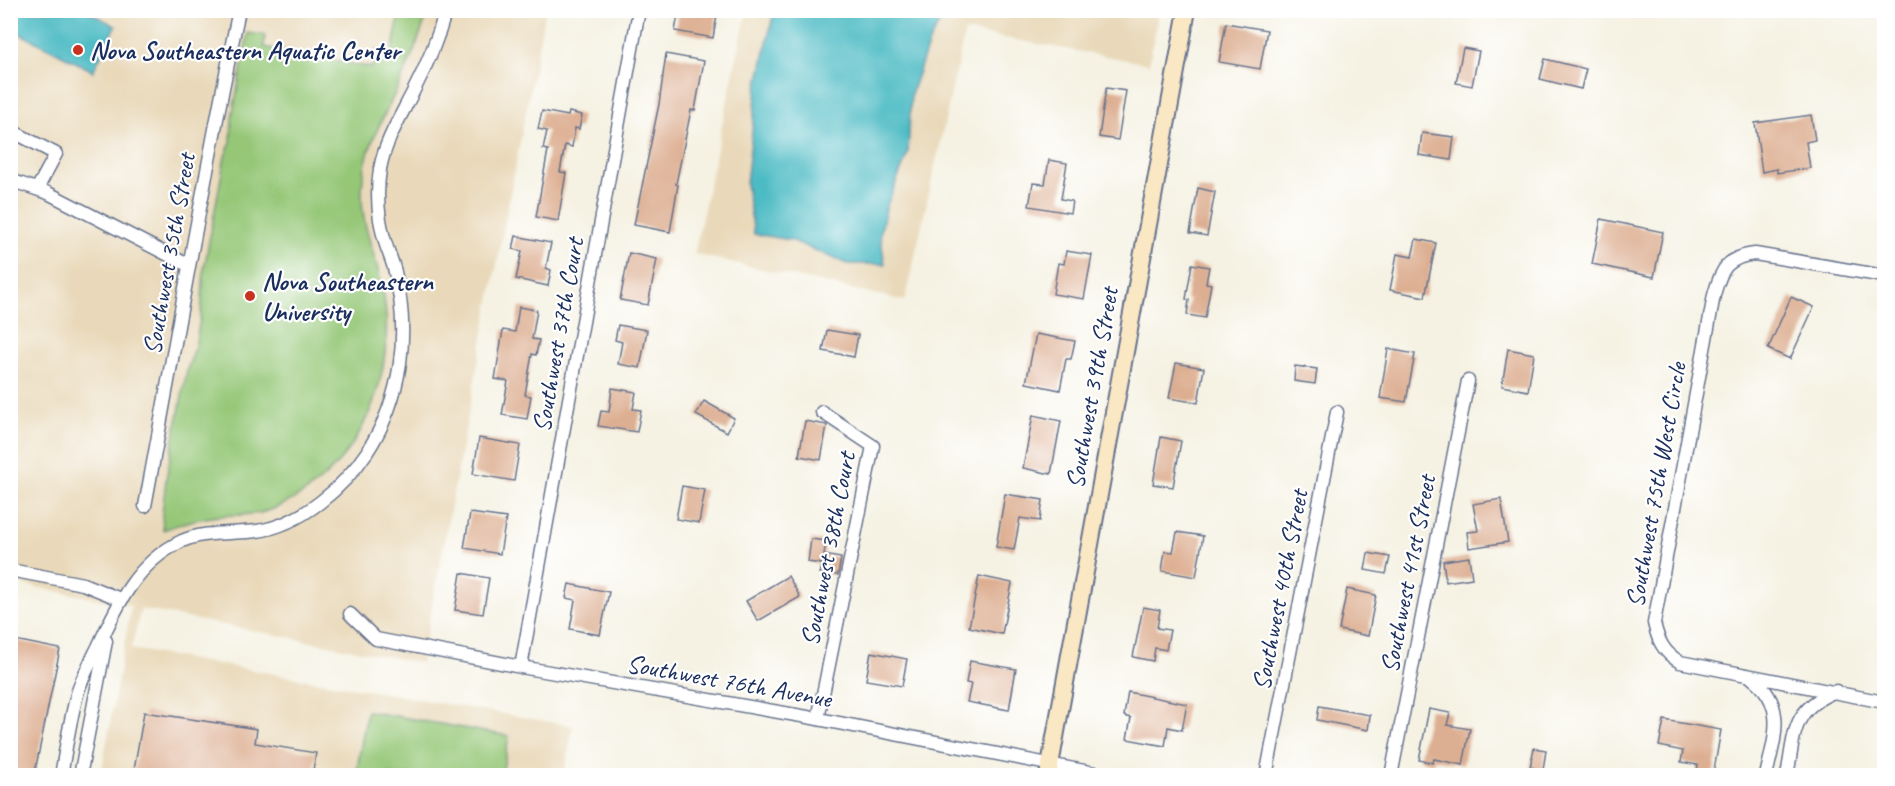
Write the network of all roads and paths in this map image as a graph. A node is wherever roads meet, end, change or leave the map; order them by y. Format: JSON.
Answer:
{"nodes":[{"id":1,"x":239,"y":10,"type":"edge"},
{"id":2,"x":446,"y":10,"type":"edge"},
{"id":3,"x":639,"y":10,"type":"edge"},
{"id":4,"x":1187,"y":10,"type":"edge"},
{"id":5,"x":10,"y":130,"type":"edge"},
{"id":6,"x":10,"y":180,"type":"edge"},
{"id":7,"x":37,"y":189,"type":"junction"},
{"id":8,"x":188,"y":265,"type":"junction"},
{"id":9,"x":1884,"y":276,"type":"edge"},
{"id":10,"x":1468,"y":381,"type":"dead end"},
{"id":11,"x":822,"y":412,"type":"dead end"},
{"id":12,"x":1337,"y":412,"type":"dead end"},
{"id":13,"x":145,"y":506,"type":"dead end"},
{"id":14,"x":10,"y":570,"type":"edge"},
{"id":15,"x":120,"y":599,"type":"junction"},
{"id":16,"x":350,"y":614,"type":"dead end"},
{"id":17,"x":111,"y":620,"type":"junction"},
{"id":18,"x":521,"y":667,"type":"junction"},
{"id":19,"x":1751,"y":677,"type":"junction"},
{"id":20,"x":1836,"y":691,"type":"junction"},
{"id":21,"x":1884,"y":702,"type":"edge"},
{"id":22,"x":819,"y":719,"type":"junction"},
{"id":23,"x":1049,"y":770,"type":"edge"},
{"id":24,"x":61,"y":776,"type":"edge"},
{"id":25,"x":80,"y":776,"type":"edge"},
{"id":26,"x":1110,"y":776,"type":"edge"},
{"id":27,"x":1266,"y":776,"type":"edge"},
{"id":28,"x":1391,"y":776,"type":"edge"},
{"id":29,"x":1766,"y":776,"type":"edge"},
{"id":30,"x":1787,"y":776,"type":"edge"}],
"edges":[{"from":1,"to":8,"type":"street","name":"Southwest 35th Street"},
{"from":2,"to":15,"type":"street"},
{"from":3,"to":18,"type":"street","name":"Southwest 37th Court"},
{"from":4,"to":23,"type":"street","name":"Southwest 39th Street"},
{"from":5,"to":7,"type":"street"},
{"from":6,"to":7,"type":"street"},
{"from":7,"to":8,"type":"street"},
{"from":8,"to":13,"type":"street","name":"Southwest 35th Street"},
{"from":9,"to":19,"type":"street","name":"Southwest 75th West Circle"},
{"from":10,"to":28,"type":"street","name":"Southwest 41st Street"},
{"from":11,"to":22,"type":"street","name":"Southwest 38th Court"},
{"from":12,"to":27,"type":"street","name":"Southwest 40th Street"},
{"from":14,"to":15,"type":"street"},
{"from":15,"to":17,"type":"street"},
{"from":16,"to":18,"type":"street","name":"Southwest 76th Avenue"},
{"from":17,"to":24,"type":"street"},
{"from":17,"to":25,"type":"street"},
{"from":18,"to":22,"type":"street","name":"Southwest 76th Avenue"},
{"from":19,"to":20,"type":"street","name":"Southwest 75th West Circle"},
{"from":19,"to":29,"type":"street"},
{"from":20,"to":21,"type":"street","name":"Southwest 75th West Circle"},
{"from":20,"to":30,"type":"street"},
{"from":22,"to":23,"type":"street","name":"Southwest 76th Avenue"},
{"from":23,"to":26,"type":"street","name":"Southwest 76th Avenue"}]}
